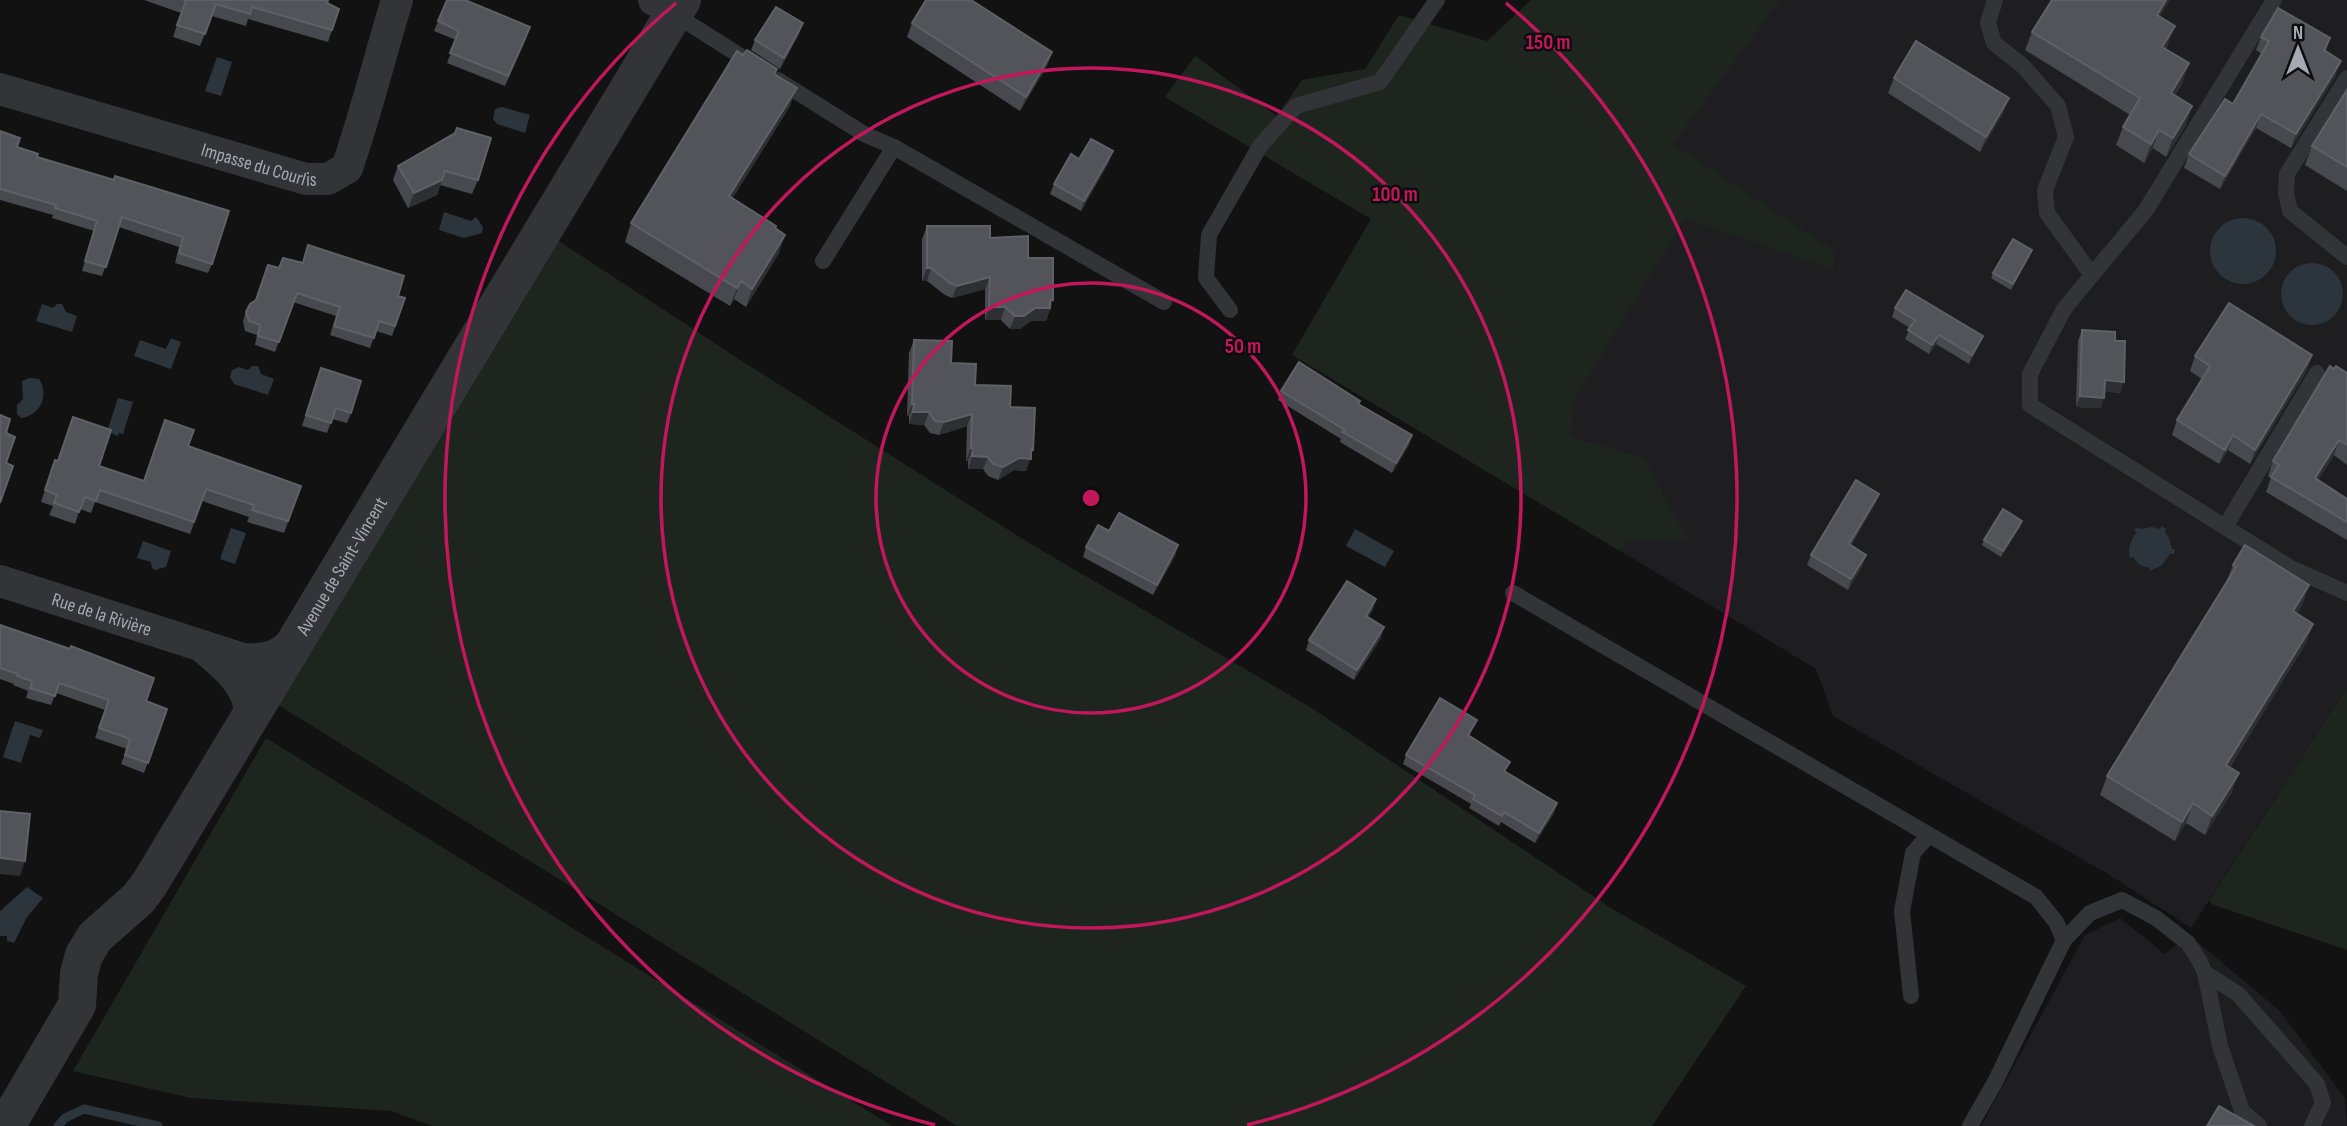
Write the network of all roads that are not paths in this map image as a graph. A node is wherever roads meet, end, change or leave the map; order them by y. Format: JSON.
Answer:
{"nodes":[{"id":1,"x":397,"y":0,"type":"edge"},
{"id":2,"x":1437,"y":0,"type":"edge"},
{"id":3,"x":1995,"y":0,"type":"edge"},
{"id":4,"x":2274,"y":0,"type":"edge"},
{"id":5,"x":672,"y":6,"type":"edge"},
{"id":6,"x":2347,"y":78,"type":"edge"},
{"id":7,"x":0,"y":89,"type":"edge"},
{"id":8,"x":894,"y":147,"type":"junction"},
{"id":9,"x":2347,"y":257,"type":"edge"},
{"id":10,"x":823,"y":261,"type":"dead end"},
{"id":11,"x":2092,"y":275,"type":"junction"},
{"id":12,"x":1164,"y":302,"type":"dead end"},
{"id":13,"x":1230,"y":310,"type":"dead end"},
{"id":14,"x":2317,"y":373,"type":"dead end"},
{"id":15,"x":2225,"y":527,"type":"junction"},
{"id":16,"x":0,"y":581,"type":"edge"},
{"id":17,"x":2342,"y":588,"type":"edge"},
{"id":18,"x":1513,"y":593,"type":"dead end"},
{"id":19,"x":300,"y":636,"type":"junction"},
{"id":20,"x":204,"y":648,"type":"junction"},
{"id":21,"x":246,"y":723,"type":"junction"},
{"id":22,"x":1929,"y":835,"type":"junction"},
{"id":23,"x":2064,"y":940,"type":"junction"},
{"id":24,"x":2205,"y":973,"type":"junction"},
{"id":25,"x":1911,"y":996,"type":"dead end"},
{"id":26,"x":6,"y":1126,"type":"edge"},
{"id":27,"x":1970,"y":1126,"type":"edge"},
{"id":28,"x":2259,"y":1126,"type":"edge"},
{"id":29,"x":2312,"y":1126,"type":"edge"}],
"edges":[{"from":1,"to":7,"type":"street","name":"Impasse du Courlis"},
{"from":2,"to":13,"type":"lane"},
{"from":3,"to":11,"type":"lane"},
{"from":4,"to":11,"type":"lane"},
{"from":5,"to":8,"type":"lane"},
{"from":5,"to":19,"type":"street","name":"Avenue de Saint-Vincent"},
{"from":6,"to":9,"type":"lane"},
{"from":8,"to":10,"type":"lane"},
{"from":8,"to":12,"type":"lane"},
{"from":11,"to":15,"type":"lane"},
{"from":14,"to":15,"type":"lane"},
{"from":15,"to":17,"type":"lane"},
{"from":16,"to":20,"type":"street","name":"Rue de la Rivière"},
{"from":18,"to":22,"type":"lane"},
{"from":19,"to":20,"type":"street","name":"Rue de la Rivière"},
{"from":19,"to":21,"type":"street","name":"Avenue de Saint-Vincent"},
{"from":20,"to":21,"type":"street","name":"Rue de la Rivière"},
{"from":21,"to":26,"type":"street","name":"Avenue de Saint-Vincent"},
{"from":22,"to":23,"type":"lane"},
{"from":22,"to":25,"type":"lane"},
{"from":23,"to":24,"type":"lane"},
{"from":23,"to":27,"type":"lane"},
{"from":24,"to":28,"type":"lane"},
{"from":24,"to":29,"type":"lane"}]}
